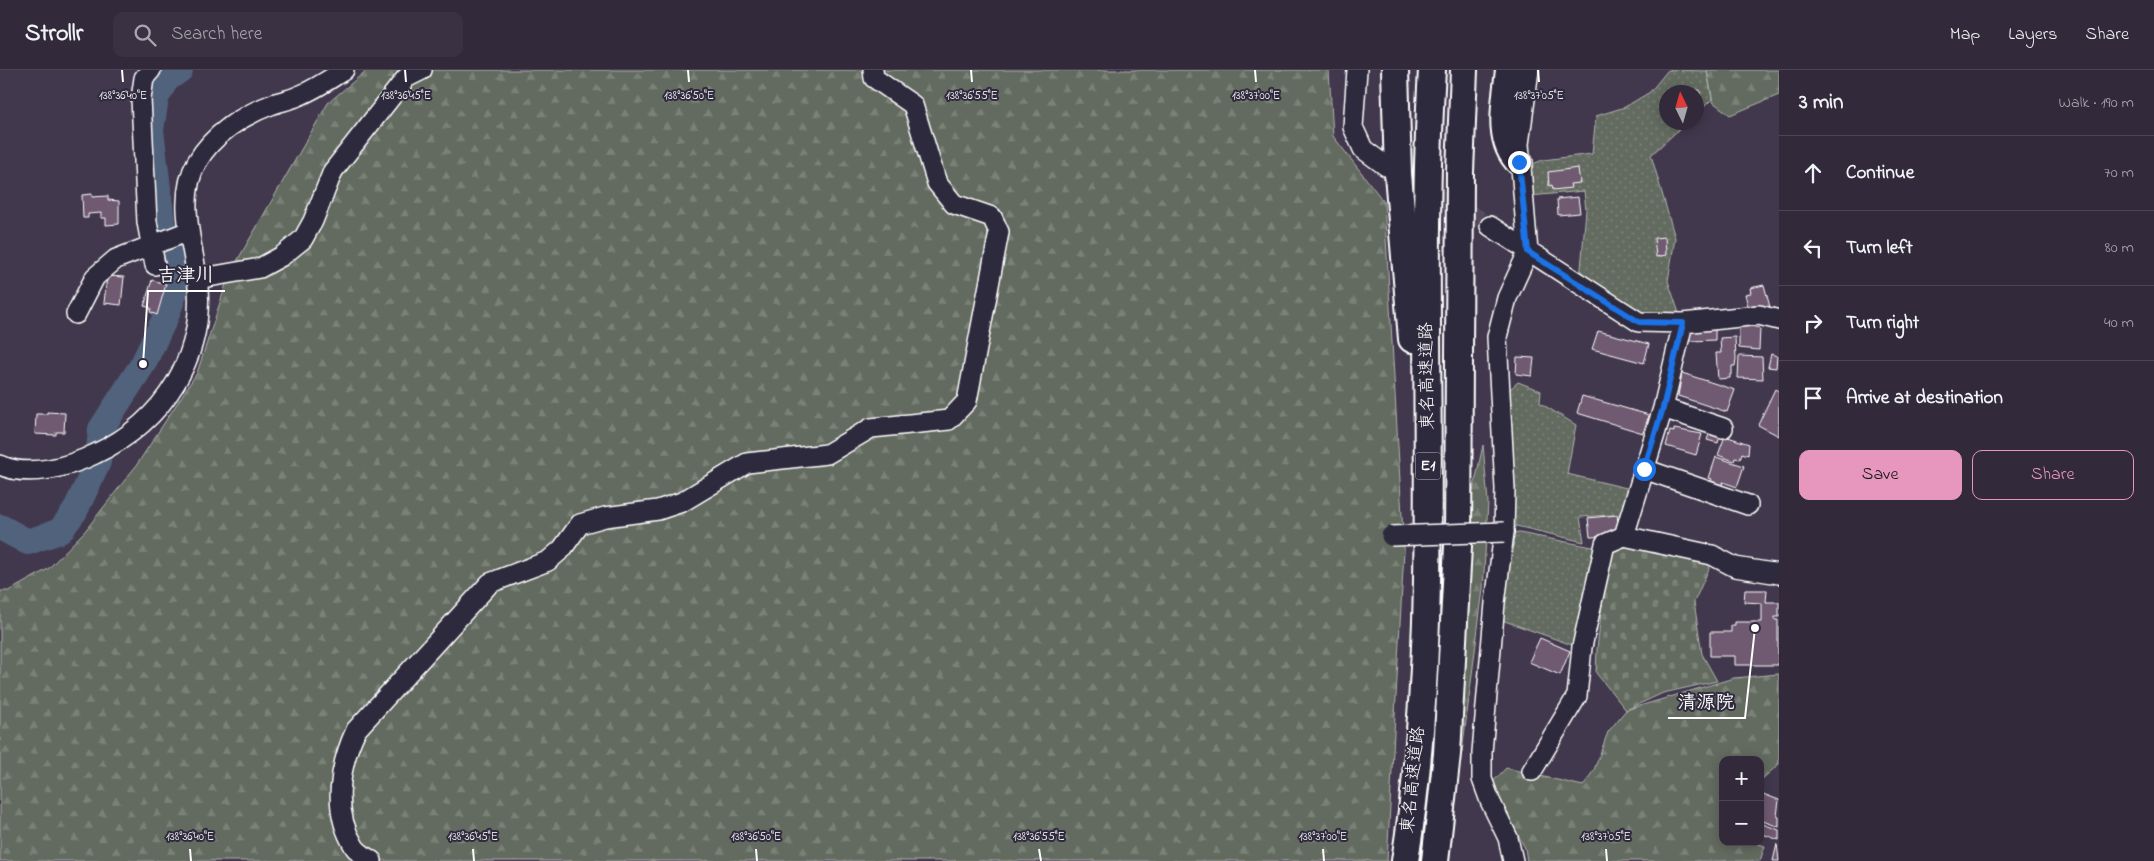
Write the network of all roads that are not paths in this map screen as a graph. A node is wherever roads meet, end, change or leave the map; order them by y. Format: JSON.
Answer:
{"nodes":[{"id":1,"x":151,"y":70,"type":"edge"},
{"id":2,"x":344,"y":70,"type":"edge"},
{"id":3,"x":422,"y":70,"type":"edge"},
{"id":4,"x":873,"y":70,"type":"edge"},
{"id":5,"x":1357,"y":70,"type":"edge"},
{"id":6,"x":1395,"y":70,"type":"edge"},
{"id":7,"x":1432,"y":70,"type":"edge"},
{"id":8,"x":1464,"y":70,"type":"edge"},
{"id":9,"x":1477,"y":70,"type":"edge"},
{"id":10,"x":1509,"y":70,"type":"edge"},
{"id":11,"x":1529,"y":70,"type":"edge"},
{"id":12,"x":1519,"y":162,"type":"junction"},
{"id":13,"x":1386,"y":166,"type":"tunnel mouth"},
{"id":14,"x":1490,"y":226,"type":"tunnel mouth"},
{"id":15,"x":189,"y":230,"type":"junction"},
{"id":16,"x":154,"y":245,"type":"junction"},
{"id":17,"x":1459,"y":246,"type":"junction"},
{"id":18,"x":1528,"y":252,"type":"junction"},
{"id":19,"x":155,"y":265,"type":"dead end"},
{"id":20,"x":197,"y":279,"type":"junction"},
{"id":21,"x":76,"y":314,"type":"dead end"},
{"id":22,"x":1779,"y":320,"type":"edge"},
{"id":23,"x":1683,"y":323,"type":"junction"},
{"id":24,"x":1663,"y":408,"type":"junction"},
{"id":25,"x":1723,"y":428,"type":"dead end"},
{"id":26,"x":0,"y":465,"type":"edge"},
{"id":27,"x":1644,"y":469,"type":"junction"},
{"id":28,"x":1748,"y":505,"type":"dead end"},
{"id":29,"x":1427,"y":524,"type":"junction"},
{"id":30,"x":1504,"y":532,"type":"junction"},
{"id":31,"x":1391,"y":536,"type":"dead end"},
{"id":32,"x":1624,"y":536,"type":"junction"},
{"id":33,"x":1779,"y":574,"type":"edge"},
{"id":34,"x":1532,"y":771,"type":"dead end"},
{"id":35,"x":372,"y":861,"type":"edge"},
{"id":36,"x":1405,"y":861,"type":"edge"},
{"id":37,"x":1435,"y":861,"type":"edge"},
{"id":38,"x":1513,"y":861,"type":"edge"}],
"edges":[{"from":1,"to":16,"type":"street"},
{"from":2,"to":15,"type":"street"},
{"from":3,"to":20,"type":"street"},
{"from":4,"to":35,"type":"street"},
{"from":5,"to":13,"type":"street"},
{"from":6,"to":29,"type":"highway"},
{"from":7,"to":29,"type":"highway","name":"東名高速道路","number":"E1"},
{"from":8,"to":17,"type":"highway","name":"東名高速道路","number":"E1"},
{"from":9,"to":17,"type":"highway"},
{"from":10,"to":12,"type":"highway"},
{"from":11,"to":12,"type":"street"},
{"from":12,"to":18,"type":"street"},
{"from":14,"to":18,"type":"street"},
{"from":15,"to":16,"type":"street"},
{"from":15,"to":20,"type":"street"},
{"from":16,"to":19,"type":"street"},
{"from":16,"to":21,"type":"street"},
{"from":17,"to":37,"type":"highway","name":"東名高速道路","number":"E1"},
{"from":18,"to":23,"type":"street"},
{"from":18,"to":30,"type":"street"},
{"from":20,"to":26,"type":"street"},
{"from":22,"to":23,"type":"street"},
{"from":23,"to":24,"type":"street"},
{"from":24,"to":25,"type":"street"},
{"from":24,"to":27,"type":"street"},
{"from":27,"to":28,"type":"street"},
{"from":27,"to":32,"type":"street"},
{"from":29,"to":36,"type":"highway","name":"東名高速道路","number":"E1"},
{"from":30,"to":31,"type":"street","bridge":true},
{"from":30,"to":38,"type":"street"},
{"from":32,"to":33,"type":"street"},
{"from":32,"to":34,"type":"street"}]}
